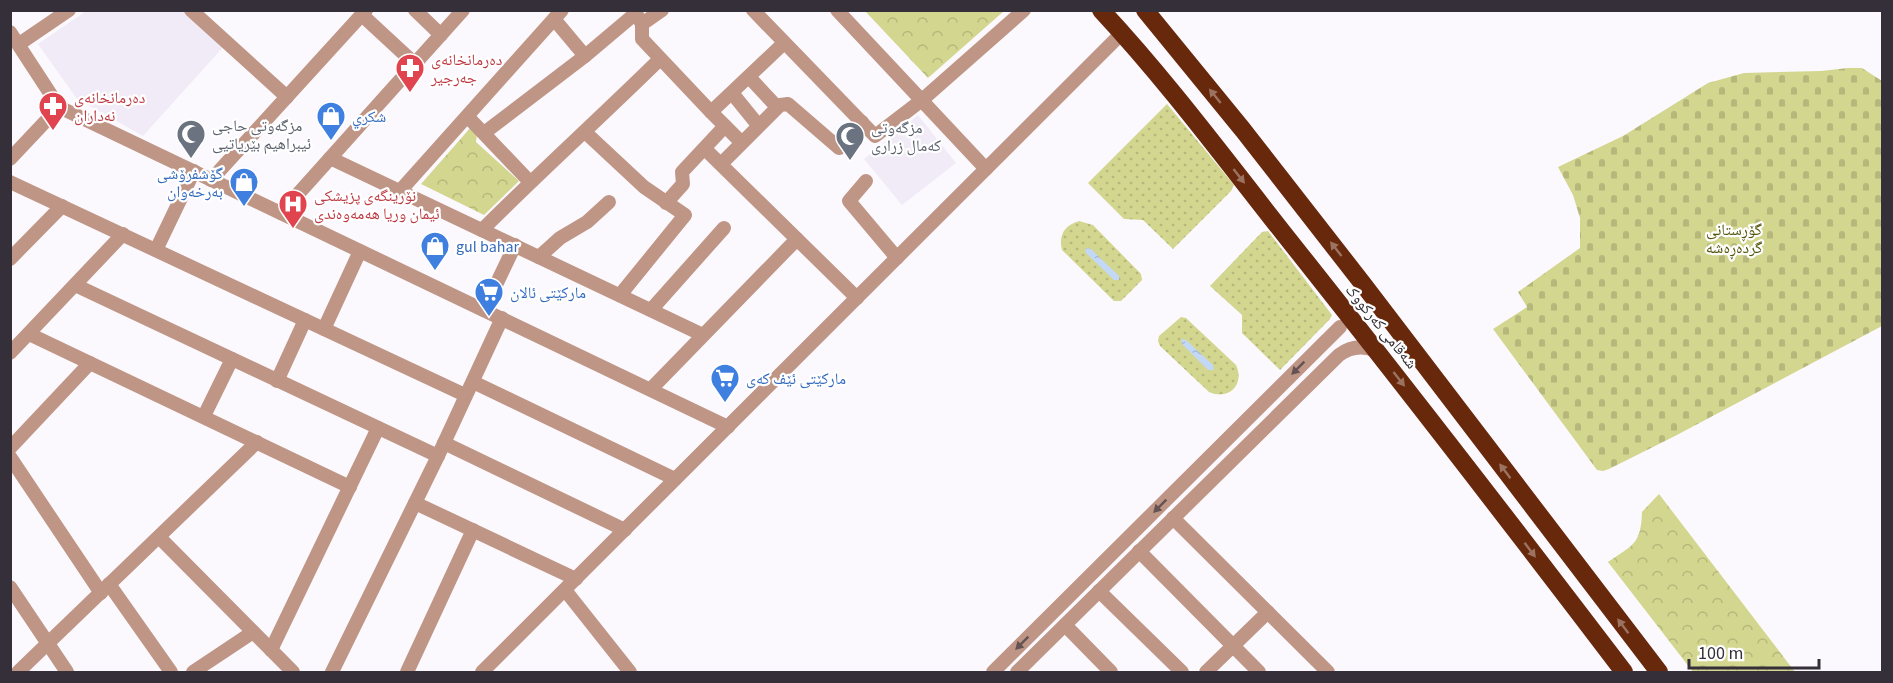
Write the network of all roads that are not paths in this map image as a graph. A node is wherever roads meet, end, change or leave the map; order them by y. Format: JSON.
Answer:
{"nodes":[{"id":1,"x":69,"y":10,"type":"edge"},
{"id":2,"x":191,"y":10,"type":"edge"},
{"id":3,"x":415,"y":10,"type":"edge"},
{"id":4,"x":463,"y":10,"type":"edge"},
{"id":5,"x":662,"y":10,"type":"edge"},
{"id":6,"x":753,"y":10,"type":"edge"},
{"id":7,"x":837,"y":10,"type":"edge"},
{"id":8,"x":1024,"y":10,"type":"edge"},
{"id":9,"x":1101,"y":10,"type":"edge"},
{"id":10,"x":1145,"y":10,"type":"edge"},
{"id":11,"x":364,"y":13,"type":"edge"},
{"id":12,"x":558,"y":15,"type":"edge"},
{"id":13,"x":637,"y":16,"type":"edge"},
{"id":14,"x":10,"y":32,"type":"edge"},
{"id":15,"x":1122,"y":33,"type":"junction"},
{"id":16,"x":441,"y":34,"type":"junction"},
{"id":17,"x":784,"y":43,"type":"junction"},
{"id":18,"x":19,"y":44,"type":"junction"},
{"id":19,"x":585,"y":56,"type":"junction"},
{"id":20,"x":660,"y":59,"type":"junction"},
{"id":21,"x":415,"y":64,"type":"junction"},
{"id":22,"x":749,"y":77,"type":"junction"},
{"id":23,"x":732,"y":93,"type":"junction"},
{"id":24,"x":287,"y":97,"type":"junction"},
{"id":25,"x":922,"y":100,"type":"junction"},
{"id":26,"x":782,"y":105,"type":"junction"},
{"id":27,"x":59,"y":108,"type":"junction"},
{"id":28,"x":711,"y":112,"type":"junction"},
{"id":29,"x":468,"y":117,"type":"junction"},
{"id":30,"x":862,"y":122,"type":"junction"},
{"id":31,"x":758,"y":125,"type":"junction"},
{"id":32,"x":725,"y":126,"type":"junction"},
{"id":33,"x":585,"y":132,"type":"junction"},
{"id":34,"x":484,"y":133,"type":"junction"},
{"id":35,"x":741,"y":142,"type":"junction"},
{"id":36,"x":705,"y":148,"type":"junction"},
{"id":37,"x":330,"y":158,"type":"junction"},
{"id":38,"x":10,"y":159,"type":"edge"},
{"id":39,"x":721,"y":164,"type":"junction"},
{"id":40,"x":986,"y":170,"type":"junction"},
{"id":41,"x":194,"y":171,"type":"junction"},
{"id":42,"x":211,"y":180,"type":"junction"},
{"id":43,"x":866,"y":181,"type":"dead end"},
{"id":44,"x":10,"y":182,"type":"edge"},
{"id":45,"x":530,"y":182,"type":"junction"},
{"id":46,"x":400,"y":191,"type":"junction"},
{"id":47,"x":609,"y":202,"type":"dead end"},
{"id":48,"x":666,"y":202,"type":"junction"},
{"id":49,"x":62,"y":206,"type":"junction"},
{"id":50,"x":281,"y":213,"type":"junction"},
{"id":51,"x":724,"y":228,"type":"dead end"},
{"id":52,"x":482,"y":230,"type":"junction"},
{"id":53,"x":123,"y":234,"type":"junction"},
{"id":54,"x":797,"y":238,"type":"junction"},
{"id":55,"x":515,"y":245,"type":"junction"},
{"id":56,"x":156,"y":250,"type":"junction"},
{"id":57,"x":360,"y":250,"type":"junction"},
{"id":58,"x":539,"y":257,"type":"junction"},
{"id":59,"x":897,"y":258,"type":"junction"},
{"id":60,"x":10,"y":259,"type":"edge"},
{"id":61,"x":75,"y":285,"type":"junction"},
{"id":62,"x":620,"y":295,"type":"junction"},
{"id":63,"x":857,"y":298,"type":"junction"},
{"id":64,"x":1336,"y":300,"type":"junction"},
{"id":65,"x":484,"y":310,"type":"junction"},
{"id":66,"x":651,"y":310,"type":"junction"},
{"id":67,"x":502,"y":318,"type":"junction"},
{"id":68,"x":306,"y":320,"type":"junction"},
{"id":69,"x":1340,"y":327,"type":"junction"},
{"id":70,"x":324,"y":329,"type":"junction"},
{"id":71,"x":29,"y":334,"type":"junction"},
{"id":72,"x":703,"y":335,"type":"junction"},
{"id":73,"x":1377,"y":351,"type":"junction"},
{"id":74,"x":10,"y":353,"type":"edge"},
{"id":75,"x":1339,"y":355,"type":"junction"},
{"id":76,"x":232,"y":359,"type":"junction"},
{"id":77,"x":90,"y":363,"type":"junction"},
{"id":78,"x":277,"y":381,"type":"junction"},
{"id":79,"x":473,"y":382,"type":"junction"},
{"id":80,"x":651,"y":389,"type":"junction"},
{"id":81,"x":465,"y":395,"type":"junction"},
{"id":82,"x":204,"y":416,"type":"junction"},
{"id":83,"x":728,"y":427,"type":"junction"},
{"id":84,"x":378,"y":428,"type":"junction"},
{"id":85,"x":257,"y":442,"type":"junction"},
{"id":86,"x":444,"y":443,"type":"junction"},
{"id":87,"x":10,"y":448,"type":"edge"},
{"id":88,"x":438,"y":456,"type":"junction"},
{"id":89,"x":10,"y":457,"type":"edge"},
{"id":90,"x":675,"y":479,"type":"junction"},
{"id":91,"x":350,"y":486,"type":"junction"},
{"id":92,"x":415,"y":503,"type":"junction"},
{"id":93,"x":1173,"y":518,"type":"junction"},
{"id":94,"x":473,"y":530,"type":"junction"},
{"id":95,"x":625,"y":530,"type":"junction"},
{"id":96,"x":159,"y":537,"type":"junction"},
{"id":97,"x":1139,"y":552,"type":"junction"},
{"id":98,"x":1104,"y":562,"type":"junction"},
{"id":99,"x":1116,"y":574,"type":"junction"},
{"id":100,"x":576,"y":579,"type":"junction"},
{"id":101,"x":10,"y":587,"type":"edge"},
{"id":102,"x":105,"y":589,"type":"junction"},
{"id":103,"x":565,"y":590,"type":"junction"},
{"id":104,"x":1100,"y":591,"type":"junction"},
{"id":105,"x":1268,"y":612,"type":"junction"},
{"id":106,"x":1065,"y":625,"type":"junction"},
{"id":107,"x":253,"y":632,"type":"junction"},
{"id":108,"x":48,"y":643,"type":"junction"},
{"id":109,"x":1233,"y":646,"type":"junction"},
{"id":110,"x":271,"y":650,"type":"junction"},
{"id":111,"x":18,"y":672,"type":"edge"},
{"id":112,"x":67,"y":672,"type":"edge"},
{"id":113,"x":171,"y":672,"type":"edge"},
{"id":114,"x":193,"y":672,"type":"edge"},
{"id":115,"x":293,"y":672,"type":"edge"},
{"id":116,"x":332,"y":672,"type":"edge"},
{"id":117,"x":406,"y":672,"type":"edge"},
{"id":118,"x":482,"y":672,"type":"edge"},
{"id":119,"x":630,"y":672,"type":"edge"},
{"id":120,"x":993,"y":672,"type":"edge"},
{"id":121,"x":1017,"y":672,"type":"edge"},
{"id":122,"x":1111,"y":672,"type":"edge"},
{"id":123,"x":1182,"y":672,"type":"edge"},
{"id":124,"x":1206,"y":672,"type":"edge"},
{"id":125,"x":1259,"y":672,"type":"edge"},
{"id":126,"x":1328,"y":672,"type":"edge"},
{"id":127,"x":1624,"y":672,"type":"edge"},
{"id":128,"x":1659,"y":672,"type":"edge"}],
"edges":[{"from":1,"to":18,"type":"street"},
{"from":2,"to":24,"type":"street"},
{"from":3,"to":16,"type":"street"},
{"from":4,"to":16,"type":"street"},
{"from":5,"to":13,"type":"street"},
{"from":6,"to":17,"type":"street"},
{"from":7,"to":25,"type":"street"},
{"from":8,"to":25,"type":"street"},
{"from":9,"to":15,"type":"highway","name":"شەقامی کەرکووک"},
{"from":128,"to":10,"type":"highway","name":"شەقامی کەرکووک","one_way":true},
{"from":11,"to":21,"type":"street"},
{"from":11,"to":24,"type":"street"},
{"from":12,"to":19,"type":"street"},
{"from":12,"to":29,"type":"street"},
{"from":13,"to":19,"type":"street"},
{"from":13,"to":20,"type":"street"},
{"from":14,"to":18,"type":"street"},
{"from":15,"to":40,"type":"street"},
{"from":15,"to":64,"type":"highway","name":"شەقامی کەرکووک","one_way":true},
{"from":16,"to":21,"type":"street"},
{"from":17,"to":22,"type":"street"},
{"from":17,"to":30,"type":"street"},
{"from":18,"to":27,"type":"street"},
{"from":19,"to":34,"type":"street"},
{"from":20,"to":28,"type":"street"},
{"from":20,"to":33,"type":"street"},
{"from":21,"to":37,"type":"street"},
{"from":22,"to":23,"type":"street"},
{"from":22,"to":26,"type":"street"},
{"from":23,"to":28,"type":"street"},
{"from":23,"to":31,"type":"street"},
{"from":24,"to":42,"type":"street"},
{"from":25,"to":30,"type":"street"},
{"from":25,"to":40,"type":"street"},
{"from":26,"to":30,"type":"street"},
{"from":26,"to":31,"type":"street"},
{"from":27,"to":38,"type":"street"},
{"from":27,"to":41,"type":"street"},
{"from":28,"to":32,"type":"street"},
{"from":29,"to":34,"type":"street"},
{"from":29,"to":46,"type":"street"},
{"from":31,"to":35,"type":"street"},
{"from":32,"to":35,"type":"street"},
{"from":32,"to":36,"type":"street"},
{"from":33,"to":45,"type":"street"},
{"from":33,"to":48,"type":"street"},
{"from":34,"to":45,"type":"street"},
{"from":35,"to":39,"type":"street"},
{"from":36,"to":39,"type":"street"},
{"from":36,"to":48,"type":"street"},
{"from":37,"to":46,"type":"street"},
{"from":37,"to":50,"type":"street"},
{"from":39,"to":54,"type":"street"},
{"from":40,"to":59,"type":"street"},
{"from":41,"to":42,"type":"street"},
{"from":41,"to":56,"type":"street"},
{"from":42,"to":50,"type":"street"},
{"from":43,"to":59,"type":"street"},
{"from":44,"to":49,"type":"street"},
{"from":45,"to":52,"type":"street"},
{"from":46,"to":52,"type":"street"},
{"from":47,"to":58,"type":"street"},
{"from":48,"to":62,"type":"street"},
{"from":49,"to":53,"type":"street"},
{"from":49,"to":60,"type":"street"},
{"from":50,"to":57,"type":"street"},
{"from":51,"to":66,"type":"street"},
{"from":52,"to":55,"type":"street"},
{"from":53,"to":56,"type":"street"},
{"from":53,"to":61,"type":"street"},
{"from":54,"to":63,"type":"street"},
{"from":54,"to":72,"type":"street"},
{"from":55,"to":58,"type":"street"},
{"from":55,"to":65,"type":"street"},
{"from":56,"to":68,"type":"street"},
{"from":57,"to":65,"type":"street"},
{"from":57,"to":70,"type":"street"},
{"from":58,"to":62,"type":"street"},
{"from":59,"to":63,"type":"street"},
{"from":61,"to":71,"type":"street"},
{"from":61,"to":76,"type":"street"},
{"from":62,"to":66,"type":"street"},
{"from":63,"to":83,"type":"street"},
{"from":64,"to":69,"type":"street"},
{"from":64,"to":73,"type":"highway","name":"شەقامی کەرکووک"},
{"from":65,"to":67,"type":"street"},
{"from":66,"to":72,"type":"street"},
{"from":67,"to":79,"type":"street"},
{"from":67,"to":80,"type":"street"},
{"from":68,"to":70,"type":"street"},
{"from":68,"to":78,"type":"street"},
{"from":69,"to":75,"type":"street"},
{"from":69,"to":98,"type":"street","one_way":true},
{"from":70,"to":81,"type":"street"},
{"from":71,"to":74,"type":"street"},
{"from":71,"to":77,"type":"street"},
{"from":72,"to":80,"type":"street"},
{"from":73,"to":75,"type":"street"},
{"from":73,"to":127,"type":"highway","name":"شەقامی کەرکووک","one_way":true},
{"from":75,"to":93,"type":"street"},
{"from":76,"to":78,"type":"street"},
{"from":76,"to":82,"type":"street"},
{"from":77,"to":82,"type":"street"},
{"from":77,"to":87,"type":"street"},
{"from":78,"to":84,"type":"street"},
{"from":79,"to":81,"type":"street"},
{"from":79,"to":90,"type":"street"},
{"from":80,"to":83,"type":"street"},
{"from":81,"to":86,"type":"street"},
{"from":82,"to":85,"type":"street"},
{"from":83,"to":90,"type":"street"},
{"from":84,"to":88,"type":"street"},
{"from":84,"to":91,"type":"street"},
{"from":85,"to":91,"type":"street"},
{"from":85,"to":96,"type":"street"},
{"from":86,"to":88,"type":"street"},
{"from":86,"to":95,"type":"street"},
{"from":88,"to":92,"type":"street"},
{"from":89,"to":102,"type":"street"},
{"from":90,"to":95,"type":"street"},
{"from":91,"to":110,"type":"street"},
{"from":92,"to":94,"type":"street"},
{"from":92,"to":116,"type":"street"},
{"from":93,"to":97,"type":"street"},
{"from":93,"to":105,"type":"street"},
{"from":94,"to":100,"type":"street"},
{"from":94,"to":117,"type":"street"},
{"from":95,"to":100,"type":"street"},
{"from":96,"to":102,"type":"street"},
{"from":96,"to":107,"type":"street"},
{"from":97,"to":99,"type":"street"},
{"from":97,"to":109,"type":"street"},
{"from":98,"to":99,"type":"street"},
{"from":98,"to":120,"type":"street","one_way":true},
{"from":99,"to":104,"type":"street"},
{"from":100,"to":103,"type":"street"},
{"from":101,"to":108,"type":"street"},
{"from":102,"to":108,"type":"street"},
{"from":102,"to":113,"type":"street"},
{"from":103,"to":118,"type":"street"},
{"from":103,"to":119,"type":"street"},
{"from":104,"to":106,"type":"street"},
{"from":104,"to":123,"type":"street"},
{"from":105,"to":109,"type":"street"},
{"from":105,"to":126,"type":"street"},
{"from":106,"to":121,"type":"street"},
{"from":106,"to":122,"type":"street"},
{"from":107,"to":110,"type":"street"},
{"from":107,"to":114,"type":"street"},
{"from":108,"to":111,"type":"street"},
{"from":108,"to":112,"type":"street"},
{"from":109,"to":124,"type":"street"},
{"from":109,"to":125,"type":"street"},
{"from":110,"to":115,"type":"street"}]}
